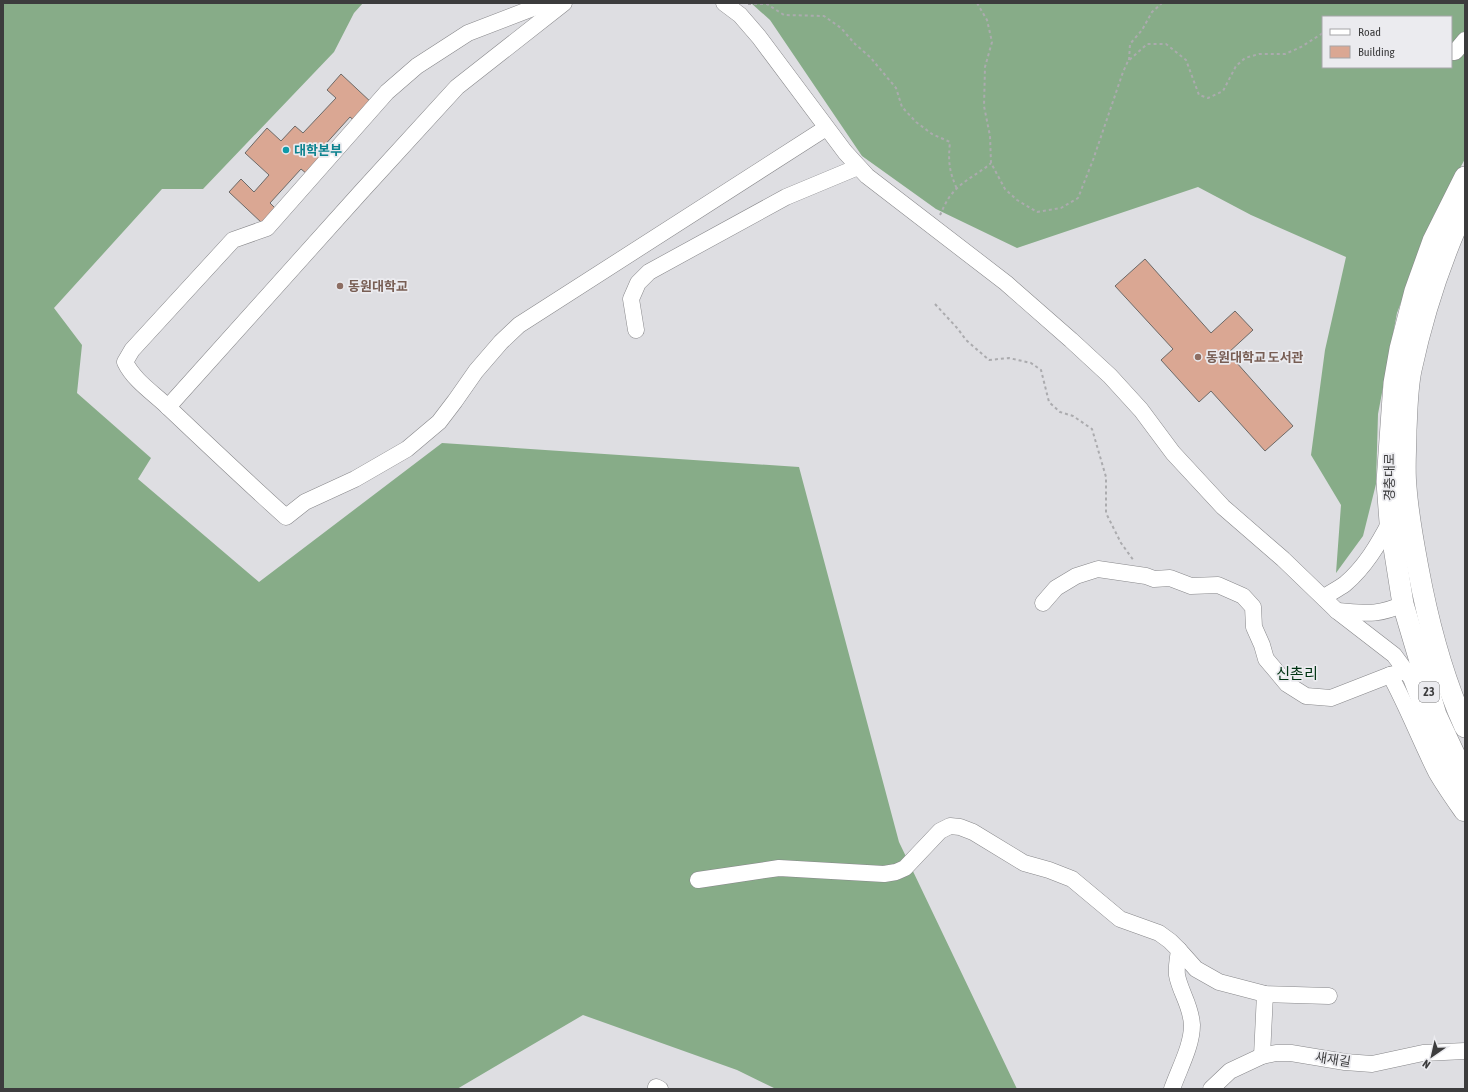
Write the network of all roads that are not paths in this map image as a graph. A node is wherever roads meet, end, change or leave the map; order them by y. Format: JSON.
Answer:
{"nodes":[{"id":1,"x":546,"y":3,"type":"edge"},
{"id":2,"x":564,"y":3,"type":"edge"},
{"id":3,"x":724,"y":3,"type":"edge"},
{"id":4,"x":1465,"y":40,"type":"edge"},
{"id":5,"x":1452,"y":52,"type":"edge"},
{"id":6,"x":826,"y":128,"type":"junction"},
{"id":7,"x":858,"y":167,"type":"junction"},
{"id":8,"x":1465,"y":177,"type":"edge"},
{"id":9,"x":1465,"y":207,"type":"edge"},
{"id":10,"x":636,"y":330,"type":"dead end"},
{"id":11,"x":168,"y":407,"type":"junction"},
{"id":12,"x":1390,"y":522,"type":"junction"},
{"id":13,"x":1324,"y":597,"type":"junction"},
{"id":14,"x":1424,"y":599,"type":"junction"},
{"id":15,"x":1043,"y":603,"type":"dead end"},
{"id":16,"x":1403,"y":604,"type":"junction"},
{"id":17,"x":1337,"y":611,"type":"junction"},
{"id":18,"x":1406,"y":671,"type":"junction"},
{"id":19,"x":1390,"y":675,"type":"junction"},
{"id":20,"x":1465,"y":727,"type":"edge"},
{"id":21,"x":1465,"y":777,"type":"edge"},
{"id":22,"x":1465,"y":795,"type":"edge"},
{"id":23,"x":1463,"y":813,"type":"dead end"},
{"id":24,"x":698,"y":880,"type":"dead end"},
{"id":25,"x":1179,"y":950,"type":"junction"},
{"id":26,"x":1265,"y":994,"type":"junction"},
{"id":27,"x":1329,"y":996,"type":"dead end"},
{"id":28,"x":1465,"y":1051,"type":"edge"},
{"id":29,"x":1262,"y":1056,"type":"junction"},
{"id":30,"x":1172,"y":1089,"type":"edge"},
{"id":31,"x":1211,"y":1089,"type":"edge"}],
"edges":[{"from":1,"to":11,"type":"street"},
{"from":2,"to":11,"type":"street"},
{"from":3,"to":6,"type":"street"},
{"from":4,"to":5,"type":"street"},
{"from":6,"to":7,"type":"street"},
{"from":6,"to":11,"type":"street"},
{"from":7,"to":10,"type":"street"},
{"from":7,"to":13,"type":"street"},
{"from":8,"to":12,"type":"main road","name":"경충대로"},
{"from":9,"to":14,"type":"main road","name":"경충대로"},
{"from":12,"to":13,"type":"street"},
{"from":12,"to":16,"type":"main road","name":"경충대로"},
{"from":13,"to":17,"type":"street"},
{"from":14,"to":16,"type":"main road"},
{"from":14,"to":20,"type":"main road","name":"경충대로","number":"23"},
{"from":15,"to":19,"type":"street"},
{"from":16,"to":17,"type":"street"},
{"from":16,"to":21,"type":"main road","name":"경충대로","number":"23"},
{"from":17,"to":18,"type":"street"},
{"from":18,"to":19,"type":"street"},
{"from":18,"to":22,"type":"street"},
{"from":19,"to":23,"type":"street"},
{"from":24,"to":25,"type":"street"},
{"from":25,"to":26,"type":"street"},
{"from":25,"to":30,"type":"street"},
{"from":26,"to":27,"type":"street"},
{"from":26,"to":29,"type":"street"},
{"from":28,"to":29,"type":"street","name":"새재길"},
{"from":29,"to":31,"type":"street","name":"새재길"}]}
